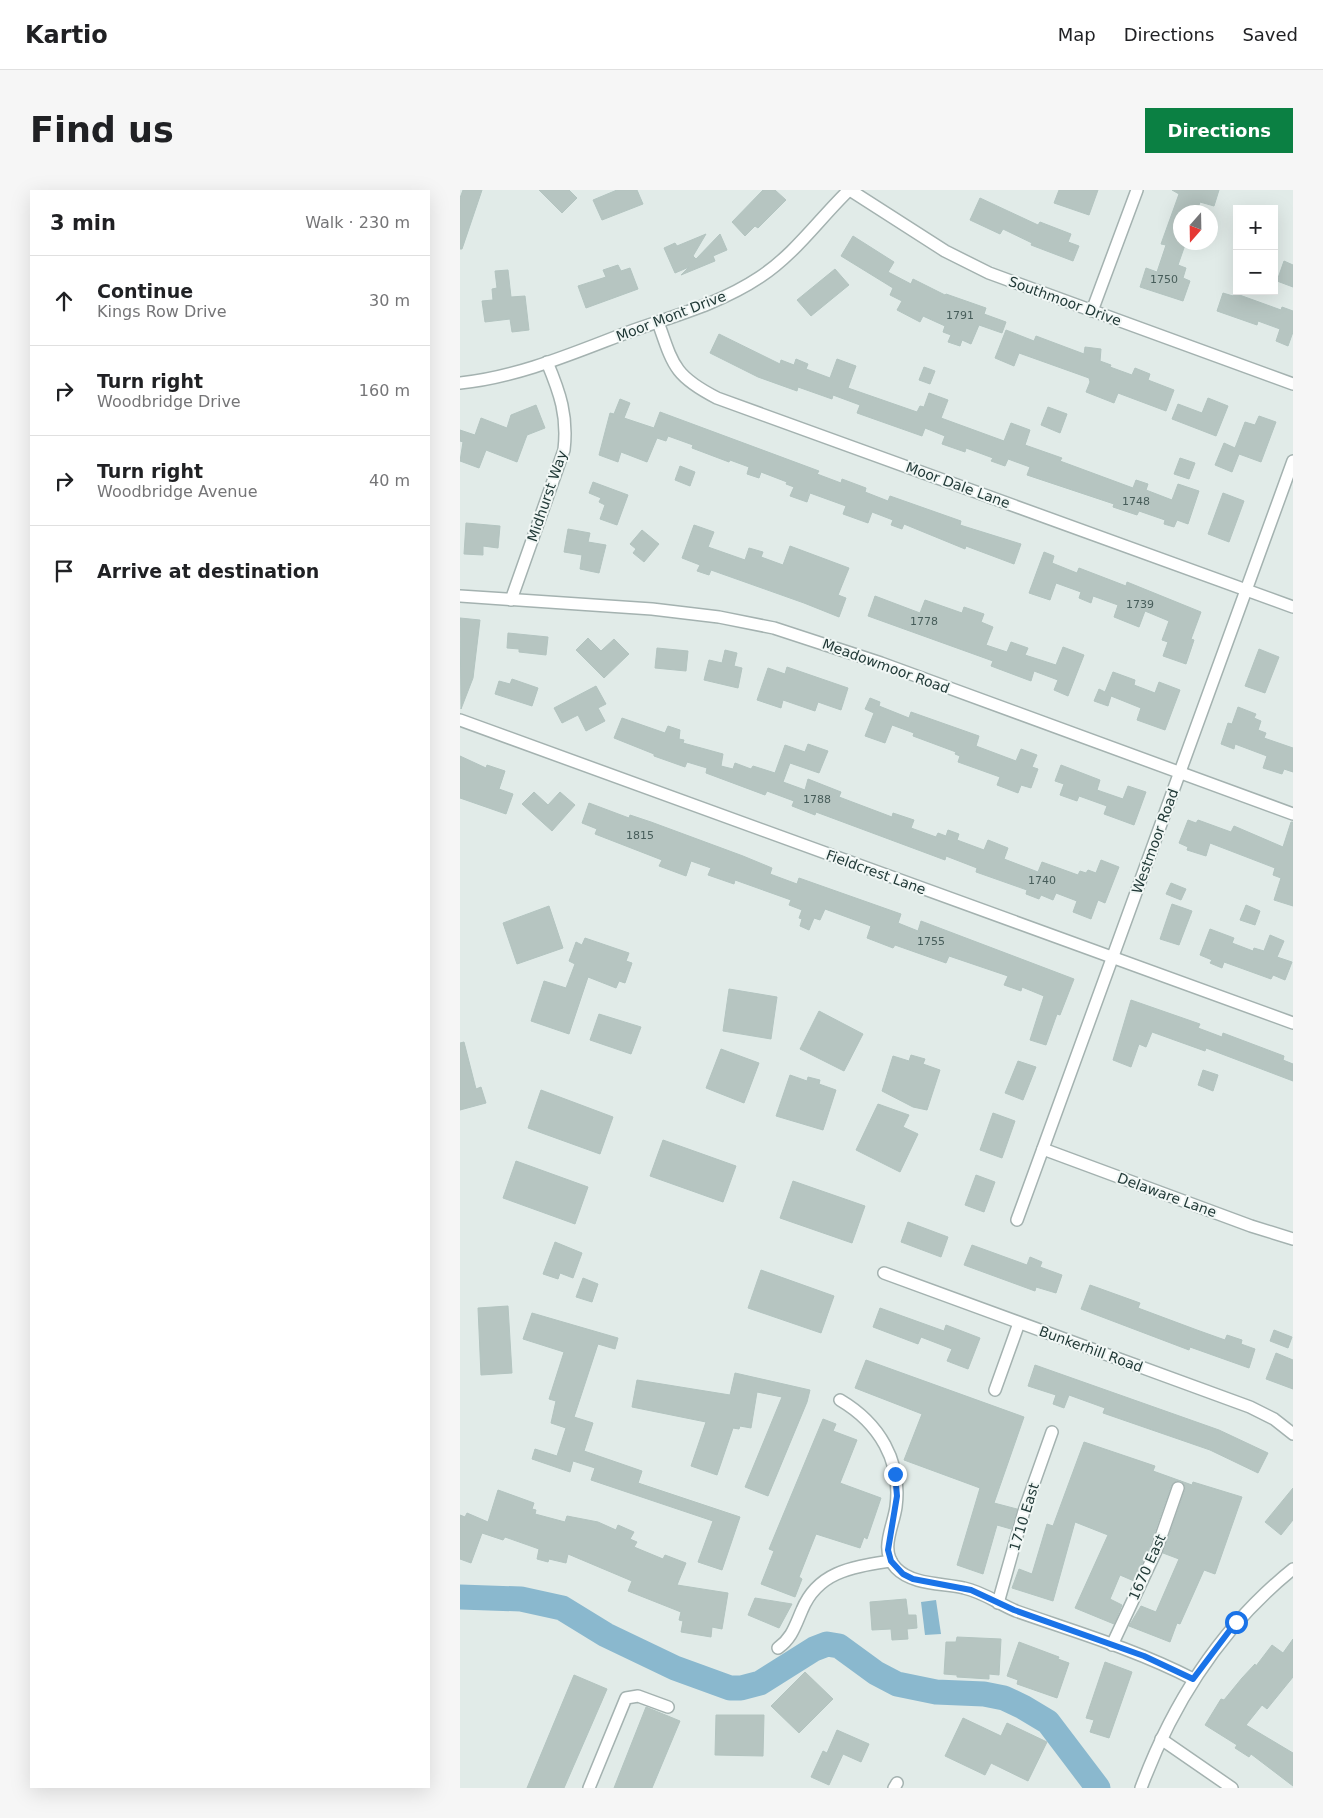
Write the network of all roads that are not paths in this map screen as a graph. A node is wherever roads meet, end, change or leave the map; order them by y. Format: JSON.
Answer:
{"nodes":[{"id":1,"x":850,"y":190,"type":"edge"},
{"id":2,"x":1137,"y":190,"type":"edge"},
{"id":3,"x":1092,"y":311,"type":"junction"},
{"id":4,"x":658,"y":322,"type":"junction"},
{"id":5,"x":547,"y":362,"type":"junction"},
{"id":6,"x":460,"y":383,"type":"edge"},
{"id":7,"x":1293,"y":384,"type":"edge"},
{"id":8,"x":1293,"y":462,"type":"edge"},
{"id":9,"x":1246,"y":590,"type":"junction"},
{"id":10,"x":460,"y":596,"type":"edge"},
{"id":11,"x":511,"y":600,"type":"junction"},
{"id":12,"x":1293,"y":608,"type":"edge"},
{"id":13,"x":460,"y":720,"type":"edge"},
{"id":14,"x":1180,"y":773,"type":"junction"},
{"id":15,"x":1293,"y":814,"type":"edge"},
{"id":16,"x":1112,"y":957,"type":"junction"},
{"id":17,"x":1293,"y":1023,"type":"edge"},
{"id":18,"x":1042,"y":1149,"type":"junction"},
{"id":19,"x":1017,"y":1220,"type":"dead end"},
{"id":20,"x":1293,"y":1239,"type":"edge"},
{"id":21,"x":884,"y":1273,"type":"dead end"},
{"id":22,"x":1019,"y":1322,"type":"junction"},
{"id":23,"x":995,"y":1390,"type":"dead end"},
{"id":24,"x":840,"y":1400,"type":"dead end"},
{"id":25,"x":1052,"y":1432,"type":"dead end"},
{"id":26,"x":1293,"y":1434,"type":"edge"},
{"id":27,"x":1178,"y":1488,"type":"dead end"},
{"id":28,"x":891,"y":1561,"type":"junction"},
{"id":29,"x":1293,"y":1569,"type":"edge"},
{"id":30,"x":998,"y":1603,"type":"junction"},
{"id":31,"x":1112,"y":1645,"type":"junction"},
{"id":32,"x":778,"y":1648,"type":"dead end"},
{"id":33,"x":1193,"y":1679,"type":"junction"},
{"id":34,"x":668,"y":1706,"type":"dead end"},
{"id":35,"x":1161,"y":1739,"type":"junction"},
{"id":36,"x":1142,"y":1786,"type":"edge"},
{"id":37,"x":589,"y":1788,"type":"edge"},
{"id":38,"x":1232,"y":1788,"type":"edge"}],
"edges":[{"from":1,"to":3,"type":"street","name":"Southmoor Drive"},
{"from":1,"to":4,"type":"street","name":"Moor Mont Drive"},
{"from":2,"to":3,"type":"street"},
{"from":3,"to":7,"type":"street","name":"Southmoor Drive"},
{"from":4,"to":5,"type":"street","name":"Moor Mont Drive"},
{"from":4,"to":9,"type":"street","name":"Moor Dale Lane"},
{"from":5,"to":6,"type":"street","name":"Moor Mont Drive"},
{"from":5,"to":11,"type":"street","name":"Midhurst Way"},
{"from":8,"to":9,"type":"street","name":"Westmoor Road"},
{"from":9,"to":12,"type":"street","name":"Moor Dale Lane"},
{"from":9,"to":14,"type":"street","name":"Westmoor Road"},
{"from":10,"to":11,"type":"street","name":"Meadowmoor Road"},
{"from":11,"to":14,"type":"street","name":"Meadowmoor Road"},
{"from":13,"to":16,"type":"street","name":"Fieldcrest Lane"},
{"from":14,"to":15,"type":"street","name":"Meadowmoor Road"},
{"from":14,"to":16,"type":"street","name":"Westmoor Road"},
{"from":16,"to":17,"type":"street","name":"Fieldcrest Lane"},
{"from":16,"to":18,"type":"street","name":"Westmoor Road"},
{"from":18,"to":19,"type":"street","name":"Westmoor Road"},
{"from":18,"to":20,"type":"street","name":"Delaware Lane"},
{"from":21,"to":22,"type":"street","name":"Bunkerhill Road"},
{"from":22,"to":23,"type":"street"},
{"from":22,"to":26,"type":"street","name":"Bunkerhill Road"},
{"from":24,"to":28,"type":"street"},
{"from":25,"to":30,"type":"street","name":"1710 East"},
{"from":27,"to":31,"type":"street","name":"1670 East"},
{"from":28,"to":30,"type":"street"},
{"from":28,"to":32,"type":"street"},
{"from":29,"to":33,"type":"street"},
{"from":30,"to":31,"type":"street"},
{"from":31,"to":33,"type":"street"},
{"from":33,"to":35,"type":"street"},
{"from":34,"to":37,"type":"street"},
{"from":35,"to":36,"type":"street"},
{"from":35,"to":38,"type":"street"}]}
